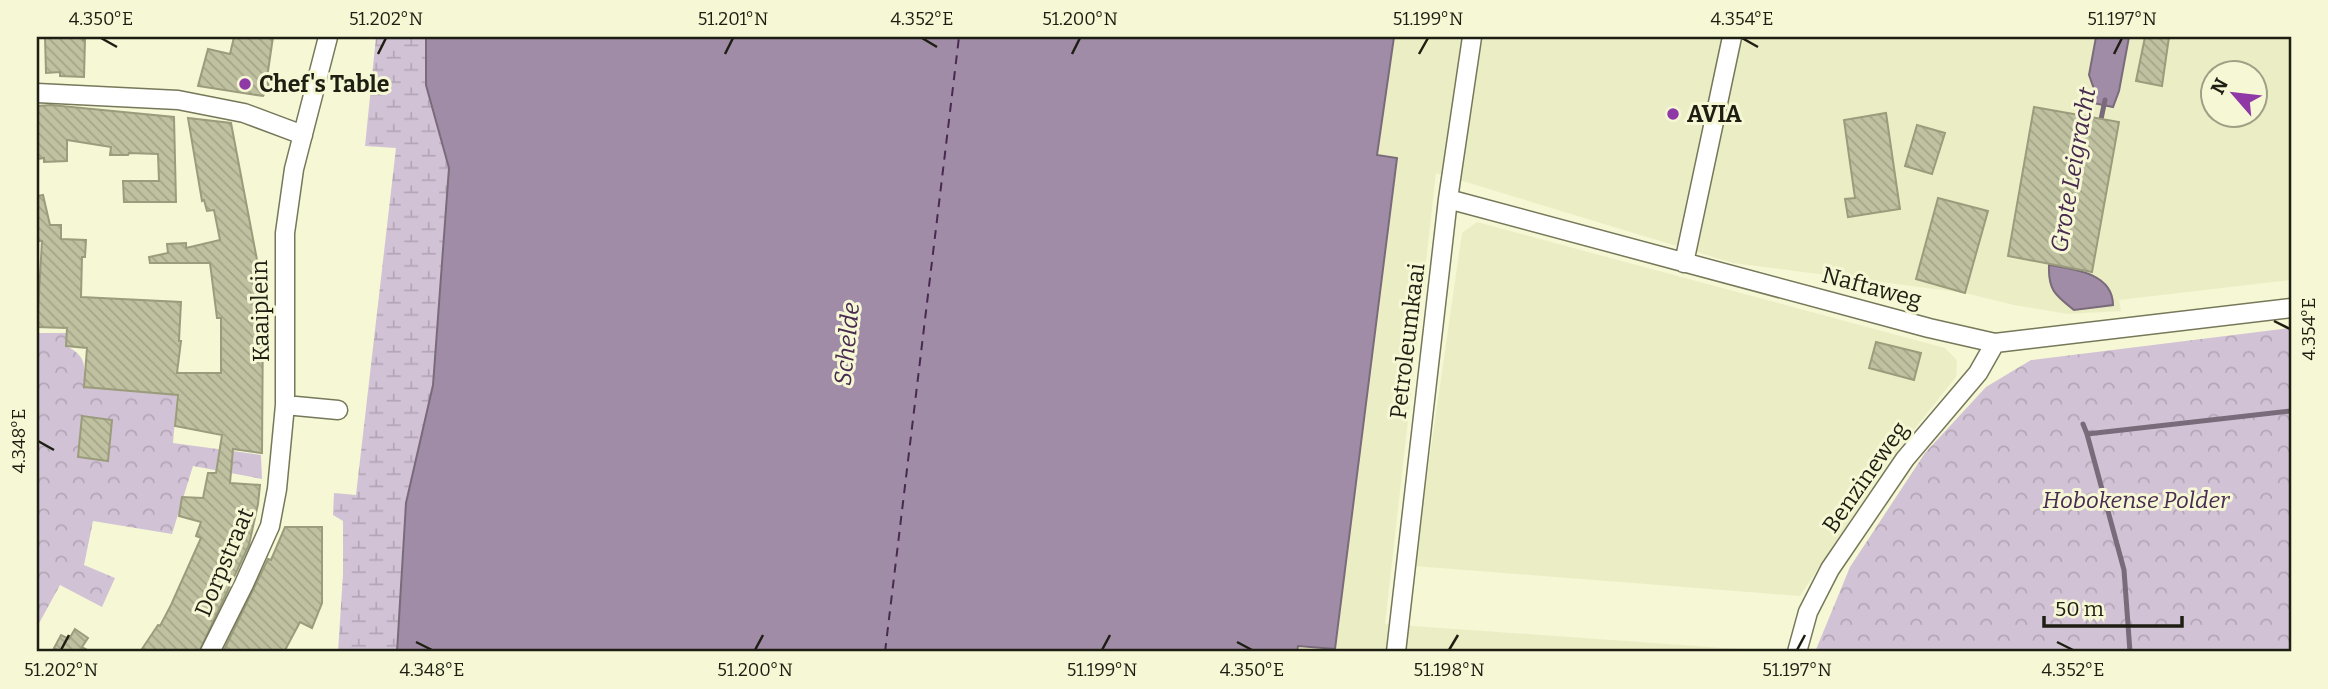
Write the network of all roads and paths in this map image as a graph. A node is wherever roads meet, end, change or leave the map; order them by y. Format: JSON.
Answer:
{"nodes":[{"id":1,"x":328,"y":37,"type":"edge"},
{"id":2,"x":1472,"y":37,"type":"edge"},
{"id":3,"x":1732,"y":37,"type":"edge"},
{"id":4,"x":37,"y":93,"type":"edge"},
{"id":5,"x":303,"y":135,"type":"junction"},
{"id":6,"x":1448,"y":199,"type":"junction"},
{"id":7,"x":1684,"y":263,"type":"junction"},
{"id":8,"x":2291,"y":308,"type":"edge"},
{"id":9,"x":1995,"y":343,"type":"junction"},
{"id":10,"x":285,"y":405,"type":"junction"},
{"id":11,"x":338,"y":410,"type":"dead end"},
{"id":12,"x":276,"y":489,"type":"joint"},
{"id":13,"x":210,"y":652,"type":"edge"},
{"id":14,"x":1396,"y":652,"type":"edge"},
{"id":15,"x":1797,"y":652,"type":"edge"}],
"edges":[{"from":1,"to":5,"type":"street","name":"Kaaiplein"},
{"from":2,"to":6,"type":"street","name":"Petroleumkaai"},
{"from":3,"to":7,"type":"street"},
{"from":4,"to":5,"type":"street"},
{"from":5,"to":10,"type":"street","name":"Kaaiplein"},
{"from":6,"to":7,"type":"street","name":"Naftaweg"},
{"from":6,"to":14,"type":"street","name":"Petroleumkaai"},
{"from":7,"to":9,"type":"street","name":"Naftaweg"},
{"from":8,"to":9,"type":"street","name":"Naftaweg"},
{"from":9,"to":15,"type":"street","name":"Benzineweg"},
{"from":10,"to":11,"type":"street"},
{"from":10,"to":12,"type":"street","name":"Kaaiplein"},
{"from":12,"to":13,"type":"street","name":"Dorpstraat"}]}
